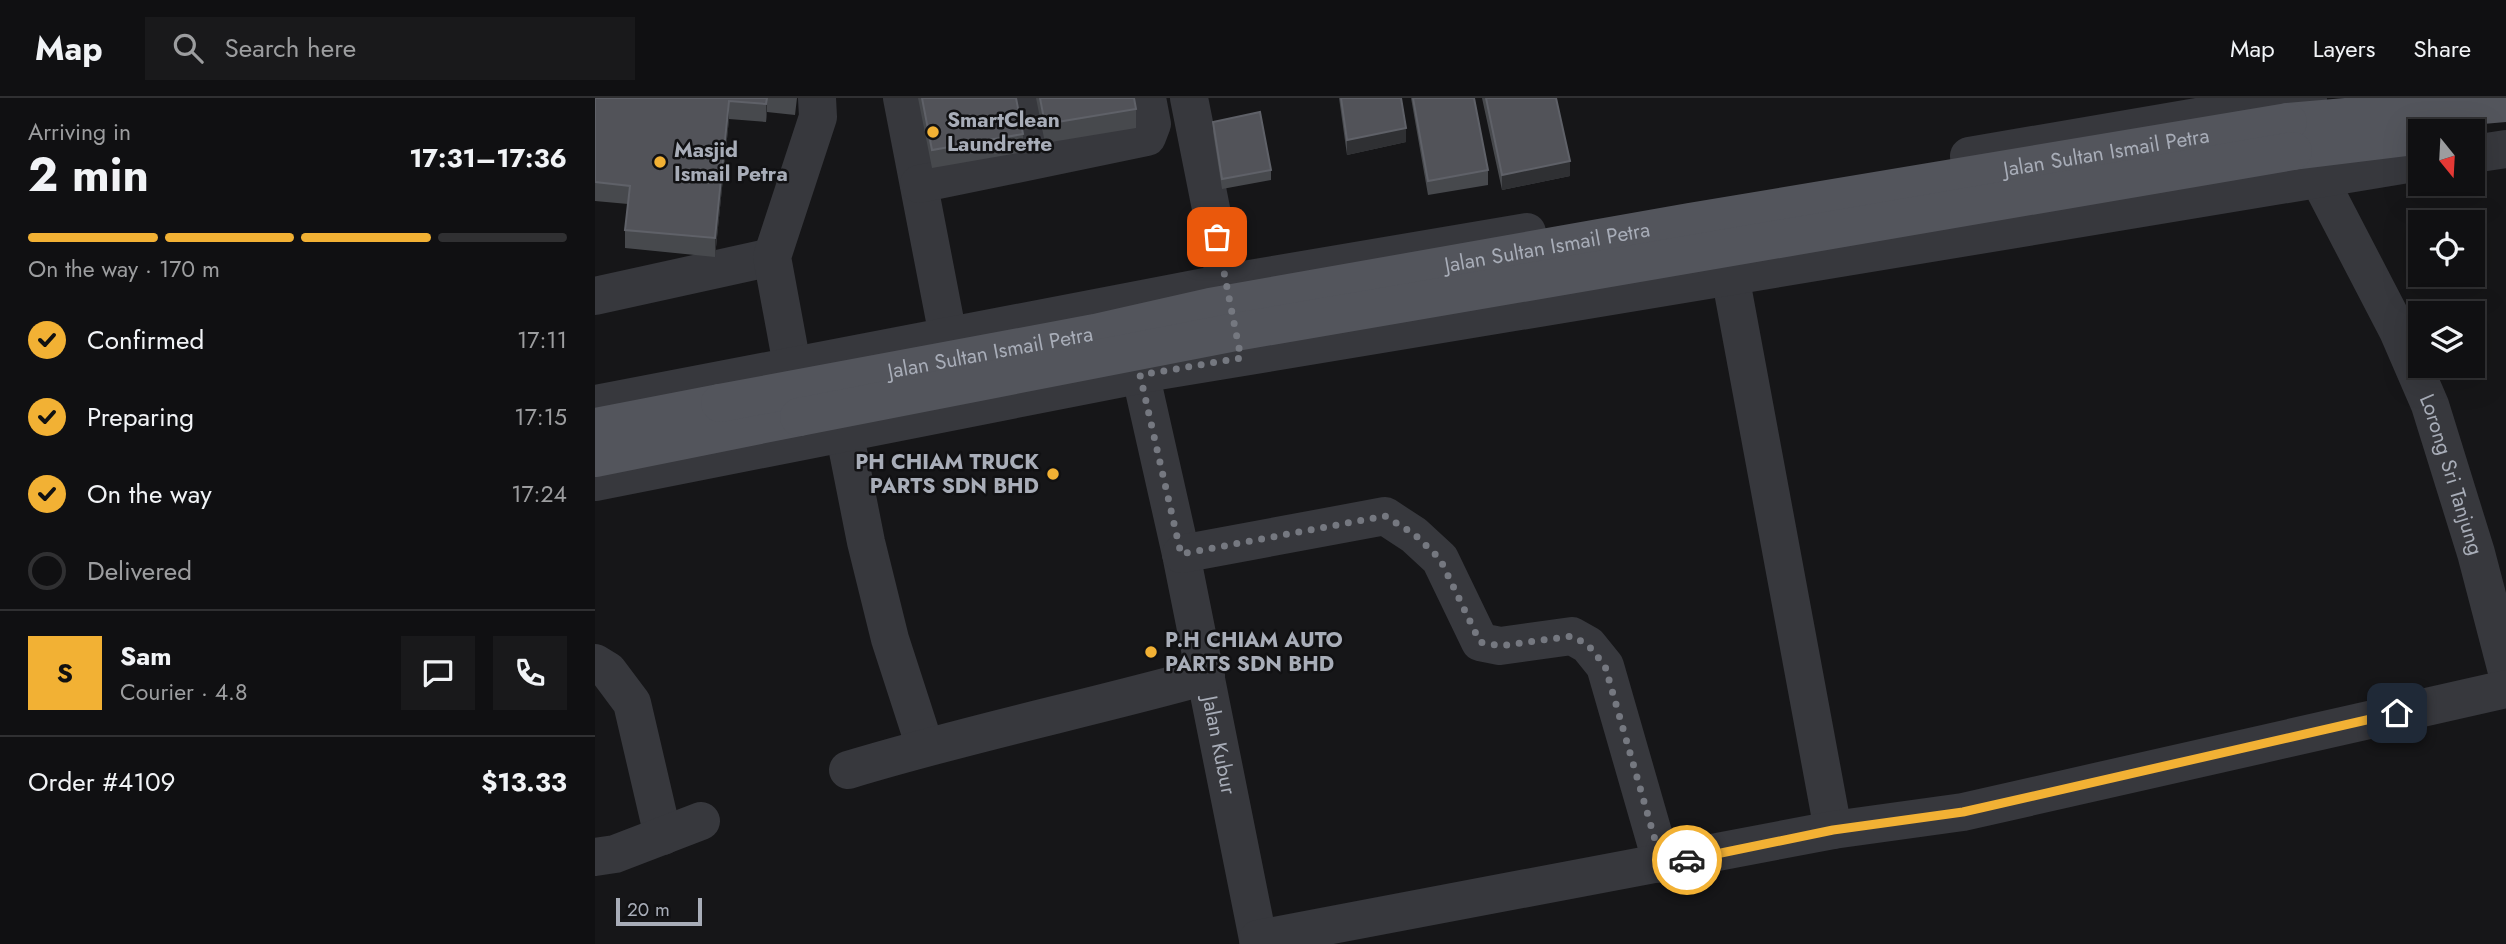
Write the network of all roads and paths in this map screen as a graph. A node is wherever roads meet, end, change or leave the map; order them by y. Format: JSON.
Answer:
{"nodes":[{"id":1,"x":817,"y":98,"type":"edge"},
{"id":2,"x":902,"y":98,"type":"edge"},
{"id":3,"x":1026,"y":98,"type":"edge"},
{"id":4,"x":1147,"y":98,"type":"edge"},
{"id":5,"x":1189,"y":98,"type":"edge"},
{"id":6,"x":2506,"y":103,"type":"edge"},
{"id":7,"x":2485,"y":130,"type":"edge"},
{"id":8,"x":2506,"y":130,"type":"edge"},
{"id":9,"x":2408,"y":135,"type":"edge"},
{"id":10,"x":2302,"y":137,"type":"edge"},
{"id":11,"x":2506,"y":149,"type":"edge"},
{"id":12,"x":2485,"y":152,"type":"edge"},
{"id":13,"x":1038,"y":159,"type":"junction"},
{"id":14,"x":2408,"y":159,"type":"edge"},
{"id":15,"x":919,"y":184,"type":"junction"},
{"id":16,"x":772,"y":257,"type":"junction"},
{"id":17,"x":1730,"y":275,"type":"junction"},
{"id":18,"x":1226,"y":283,"type":"junction"},
{"id":19,"x":595,"y":296,"type":"edge"},
{"id":20,"x":1125,"y":302,"type":"junction"},
{"id":21,"x":948,"y":336,"type":"junction"},
{"id":22,"x":1241,"y":358,"type":"junction"},
{"id":23,"x":792,"y":365,"type":"junction"},
{"id":24,"x":1140,"y":375,"type":"junction"},
{"id":25,"x":595,"y":404,"type":"edge"},
{"id":26,"x":595,"y":427,"type":"edge"},
{"id":27,"x":844,"y":431,"type":"junction"},
{"id":28,"x":595,"y":458,"type":"edge"},
{"id":29,"x":595,"y":482,"type":"edge"},
{"id":30,"x":2491,"y":550,"type":"edge"},
{"id":31,"x":1181,"y":554,"type":"junction"},
{"id":32,"x":595,"y":663,"type":"edge"},
{"id":33,"x":2506,"y":668,"type":"edge"},
{"id":34,"x":1206,"y":676,"type":"junction"},
{"id":35,"x":2506,"y":689,"type":"edge"},
{"id":36,"x":925,"y":747,"type":"junction"},
{"id":37,"x":848,"y":770,"type":"dead end"},
{"id":38,"x":701,"y":821,"type":"dead end"},
{"id":39,"x":1833,"y":830,"type":"junction"},
{"id":40,"x":663,"y":836,"type":"junction"},
{"id":41,"x":595,"y":857,"type":"edge"},
{"id":42,"x":1662,"y":864,"type":"junction"},
{"id":43,"x":1259,"y":942,"type":"edge"}],
"edges":[{"from":1,"to":16,"type":"street"},
{"from":2,"to":15,"type":"street"},
{"from":3,"to":13,"type":"street"},
{"from":4,"to":13,"type":"street"},
{"from":5,"to":18,"type":"street"},
{"from":6,"to":10,"type":"main road","name":"Jalan Sultan Ismail Petra"},
{"from":7,"to":8,"type":"main road"},
{"from":9,"to":10,"type":"main road","name":"Jalan Sultan Ismail Petra"},
{"from":10,"to":14,"type":"street"},
{"from":10,"to":17,"type":"street"},
{"from":10,"to":18,"type":"street"},
{"from":10,"to":26,"type":"main road","name":"Jalan Sultan Ismail Petra","bridge":true},
{"from":10,"to":28,"type":"main road","name":"Jalan Sultan Ismail Petra","bridge":true},
{"from":10,"to":30,"type":"street","name":"Lorong Sri Tanjung"},
{"from":11,"to":12,"type":"street"},
{"from":13,"to":15,"type":"street"},
{"from":15,"to":21,"type":"street"},
{"from":16,"to":19,"type":"street"},
{"from":16,"to":23,"type":"street"},
{"from":17,"to":22,"type":"street"},
{"from":17,"to":39,"type":"street"},
{"from":18,"to":20,"type":"street"},
{"from":18,"to":22,"type":"street"},
{"from":20,"to":21,"type":"street"},
{"from":20,"to":24,"type":"street","name":"Jalan Kubur"},
{"from":21,"to":23,"type":"street"},
{"from":22,"to":24,"type":"street"},
{"from":23,"to":25,"type":"street"},
{"from":24,"to":27,"type":"street"},
{"from":24,"to":31,"type":"street","name":"Jalan Kubur"},
{"from":27,"to":29,"type":"street"},
{"from":27,"to":36,"type":"street"},
{"from":30,"to":33,"type":"street","name":"Lorong Sri Tanjung"},
{"from":31,"to":34,"type":"street","name":"Jalan Kubur"},
{"from":31,"to":42,"type":"street"},
{"from":32,"to":40,"type":"street"},
{"from":34,"to":36,"type":"street"},
{"from":34,"to":43,"type":"street","name":"Jalan Kubur"},
{"from":35,"to":39,"type":"street"},
{"from":36,"to":37,"type":"street"},
{"from":38,"to":40,"type":"street"},
{"from":39,"to":42,"type":"street"},
{"from":40,"to":41,"type":"street"},
{"from":42,"to":43,"type":"street"}]}
